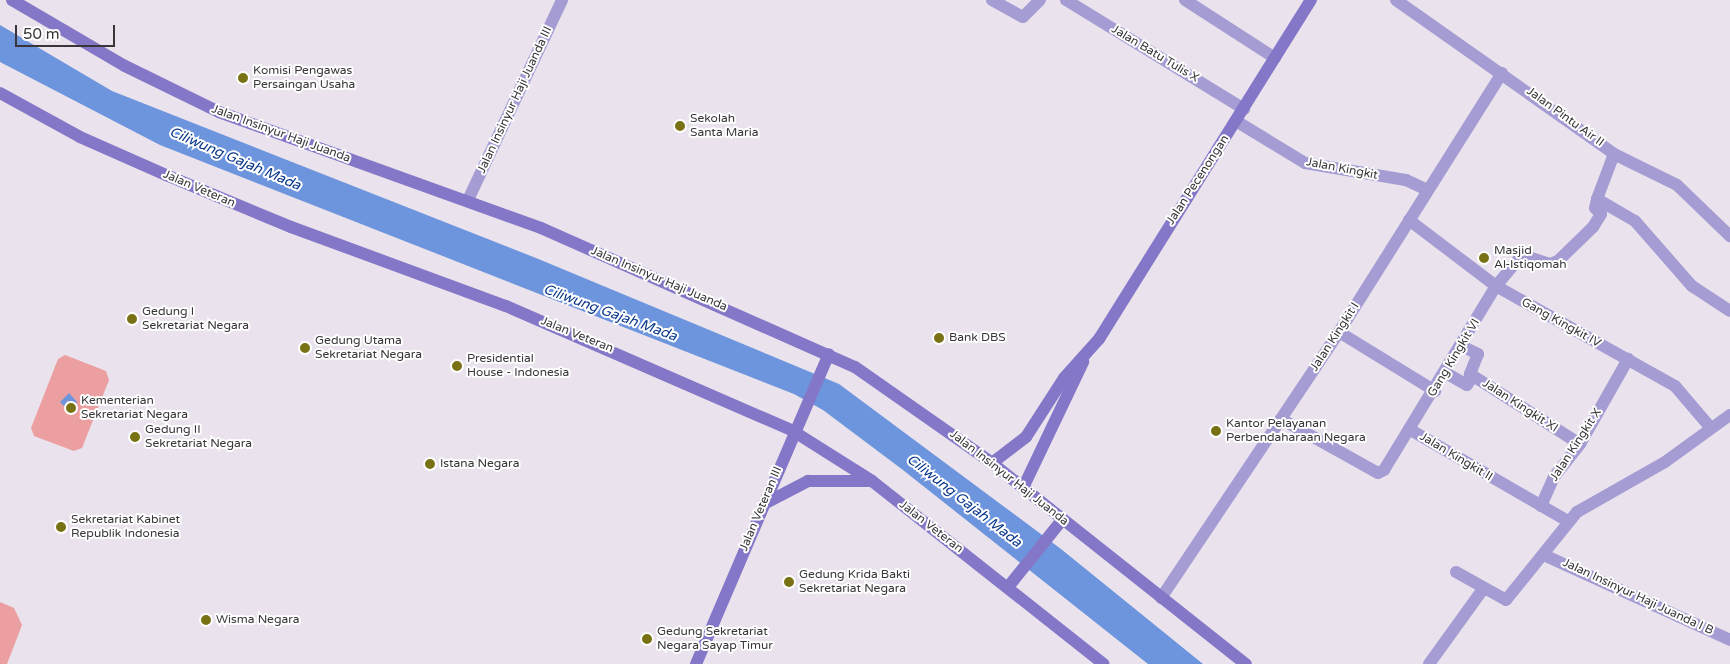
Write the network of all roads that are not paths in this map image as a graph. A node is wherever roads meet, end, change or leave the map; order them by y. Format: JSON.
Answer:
{"nodes":[{"id":1,"x":12,"y":0,"type":"edge"},
{"id":2,"x":562,"y":0,"type":"edge"},
{"id":3,"x":992,"y":0,"type":"edge"},
{"id":4,"x":1040,"y":0,"type":"edge"},
{"id":5,"x":1066,"y":0,"type":"edge"},
{"id":6,"x":1185,"y":0,"type":"edge"},
{"id":7,"x":1310,"y":0,"type":"edge"},
{"id":8,"x":1396,"y":0,"type":"edge"},
{"id":9,"x":1275,"y":58,"type":"junction"},
{"id":10,"x":1502,"y":72,"type":"junction"},
{"id":11,"x":0,"y":93,"type":"edge"},
{"id":12,"x":1244,"y":108,"type":"junction"},
{"id":13,"x":1236,"y":121,"type":"junction"},
{"id":14,"x":1614,"y":154,"type":"junction"},
{"id":15,"x":1427,"y":190,"type":"junction"},
{"id":16,"x":1597,"y":199,"type":"junction"},
{"id":17,"x":468,"y":200,"type":"junction"},
{"id":18,"x":1409,"y":220,"type":"junction"},
{"id":19,"x":1730,"y":236,"type":"edge"},
{"id":20,"x":1496,"y":286,"type":"junction"},
{"id":21,"x":1730,"y":311,"type":"edge"},
{"id":22,"x":1339,"y":332,"type":"junction"},
{"id":23,"x":1462,"y":346,"type":"junction"},
{"id":24,"x":829,"y":354,"type":"junction"},
{"id":25,"x":1085,"y":358,"type":"junction"},
{"id":26,"x":1628,"y":359,"type":"junction"},
{"id":27,"x":1446,"y":374,"type":"junction"},
{"id":28,"x":1473,"y":376,"type":"junction"},
{"id":29,"x":1435,"y":392,"type":"junction"},
{"id":30,"x":1730,"y":415,"type":"edge"},
{"id":31,"x":1282,"y":419,"type":"junction"},
{"id":32,"x":1710,"y":427,"type":"junction"},
{"id":33,"x":1410,"y":429,"type":"junction"},
{"id":34,"x":793,"y":431,"type":"junction"},
{"id":35,"x":1580,"y":444,"type":"junction"},
{"id":36,"x":992,"y":463,"type":"junction"},
{"id":37,"x":872,"y":481,"type":"junction"},
{"id":38,"x":1023,"y":488,"type":"junction"},
{"id":39,"x":762,"y":505,"type":"junction"},
{"id":40,"x":1541,"y":506,"type":"junction"},
{"id":41,"x":1062,"y":520,"type":"junction"},
{"id":42,"x":1568,"y":521,"type":"junction"},
{"id":43,"x":1546,"y":556,"type":"junction"},
{"id":44,"x":1456,"y":572,"type":"dead end"},
{"id":45,"x":1008,"y":587,"type":"junction"},
{"id":46,"x":1482,"y":589,"type":"junction"},
{"id":47,"x":1161,"y":598,"type":"junction"},
{"id":48,"x":1730,"y":640,"type":"edge"},
{"id":49,"x":696,"y":664,"type":"edge"},
{"id":50,"x":1104,"y":664,"type":"edge"},
{"id":51,"x":1246,"y":664,"type":"edge"},
{"id":52,"x":1429,"y":664,"type":"edge"}],
"edges":[{"from":1,"to":17,"type":"main road","name":"Jalan Insinyur Haji Juanda"},
{"from":2,"to":17,"type":"street","name":"Jalan Insinyur Haji Juanda III"},
{"from":3,"to":4,"type":"street"},
{"from":5,"to":12,"type":"street","name":"Jalan Batu Tulis X"},
{"from":6,"to":9,"type":"street"},
{"from":7,"to":9,"type":"main road","name":"Jalan Pecenongan"},
{"from":8,"to":10,"type":"street","name":"Jalan Pintu Air II"},
{"from":9,"to":12,"type":"main road","name":"Jalan Pecenongan"},
{"from":10,"to":14,"type":"street","name":"Jalan Pintu Air II"},
{"from":10,"to":15,"type":"street","name":"Jalan Kingkit I"},
{"from":11,"to":34,"type":"main road","name":"Jalan Veteran"},
{"from":12,"to":13,"type":"main road","name":"Jalan Pecenongan"},
{"from":13,"to":15,"type":"street","name":"Jalan Kingkit"},
{"from":13,"to":25,"type":"main road","name":"Jalan Pecenongan"},
{"from":14,"to":16,"type":"street"},
{"from":14,"to":19,"type":"street","name":"Jalan Pintu Air II"},
{"from":15,"to":18,"type":"street","name":"Jalan Kingkit I"},
{"from":16,"to":20,"type":"street","name":"Gang Kingkit VI"},
{"from":16,"to":21,"type":"street"},
{"from":17,"to":24,"type":"main road","name":"Jalan Insinyur Haji Juanda"},
{"from":18,"to":20,"type":"street","name":"Gang Kingkit IV"},
{"from":18,"to":22,"type":"street","name":"Jalan Kingkit I"},
{"from":20,"to":23,"type":"street","name":"Gang Kingkit VI"},
{"from":20,"to":26,"type":"street","name":"Gang Kingkit IV"},
{"from":22,"to":29,"type":"street"},
{"from":22,"to":31,"type":"street","name":"Jalan Kingkit I"},
{"from":23,"to":27,"type":"street","name":"Gang Kingkit VI"},
{"from":23,"to":28,"type":"street","name":"Jalan Kingkit XI"},
{"from":24,"to":34,"type":"main road","name":"Jalan Veteran III"},
{"from":24,"to":36,"type":"main road","name":"Jalan Insinyur Haji Juanda"},
{"from":25,"to":36,"type":"main road","name":"Jalan Pecenongan"},
{"from":25,"to":38,"type":"main road","name":"Jalan Pecenongan"},
{"from":26,"to":32,"type":"street","name":"Gang Kingkit IV"},
{"from":26,"to":35,"type":"street","name":"Jalan Kingkit X"},
{"from":27,"to":28,"type":"street"},
{"from":27,"to":29,"type":"street","name":"Gang Kingkit VI"},
{"from":28,"to":35,"type":"street","name":"Jalan Kingkit XI"},
{"from":29,"to":33,"type":"street","name":"Gang Kingkit VI"},
{"from":30,"to":32,"type":"street"},
{"from":31,"to":33,"type":"street","name":"Jalan Kingkit II"},
{"from":31,"to":47,"type":"street","name":"Jalan Kingkit I"},
{"from":32,"to":42,"type":"street"},
{"from":33,"to":40,"type":"street","name":"Jalan Kingkit II"},
{"from":34,"to":37,"type":"main road","name":"Jalan Veteran"},
{"from":34,"to":39,"type":"main road","name":"Jalan Veteran III"},
{"from":35,"to":40,"type":"street","name":"Jalan Kingkit X"},
{"from":36,"to":38,"type":"main road","name":"Jalan Insinyur Haji Juanda"},
{"from":37,"to":39,"type":"main road"},
{"from":37,"to":45,"type":"main road","name":"Jalan Veteran"},
{"from":38,"to":41,"type":"main road","name":"Jalan Insinyur Haji Juanda"},
{"from":39,"to":49,"type":"main road","name":"Jalan Veteran III"},
{"from":40,"to":42,"type":"street","name":"Jalan Kingkit II"},
{"from":41,"to":45,"type":"main road"},
{"from":41,"to":47,"type":"main road","name":"Jalan Insinyur Haji Juanda"},
{"from":42,"to":43,"type":"street"},
{"from":43,"to":46,"type":"street"},
{"from":43,"to":48,"type":"street","name":"Jalan Insinyur Haji Juanda I B"},
{"from":44,"to":46,"type":"street"},
{"from":45,"to":50,"type":"main road","name":"Jalan Veteran"},
{"from":46,"to":52,"type":"street"},
{"from":47,"to":51,"type":"main road","name":"Jalan Insinyur Haji Juanda"}]}
